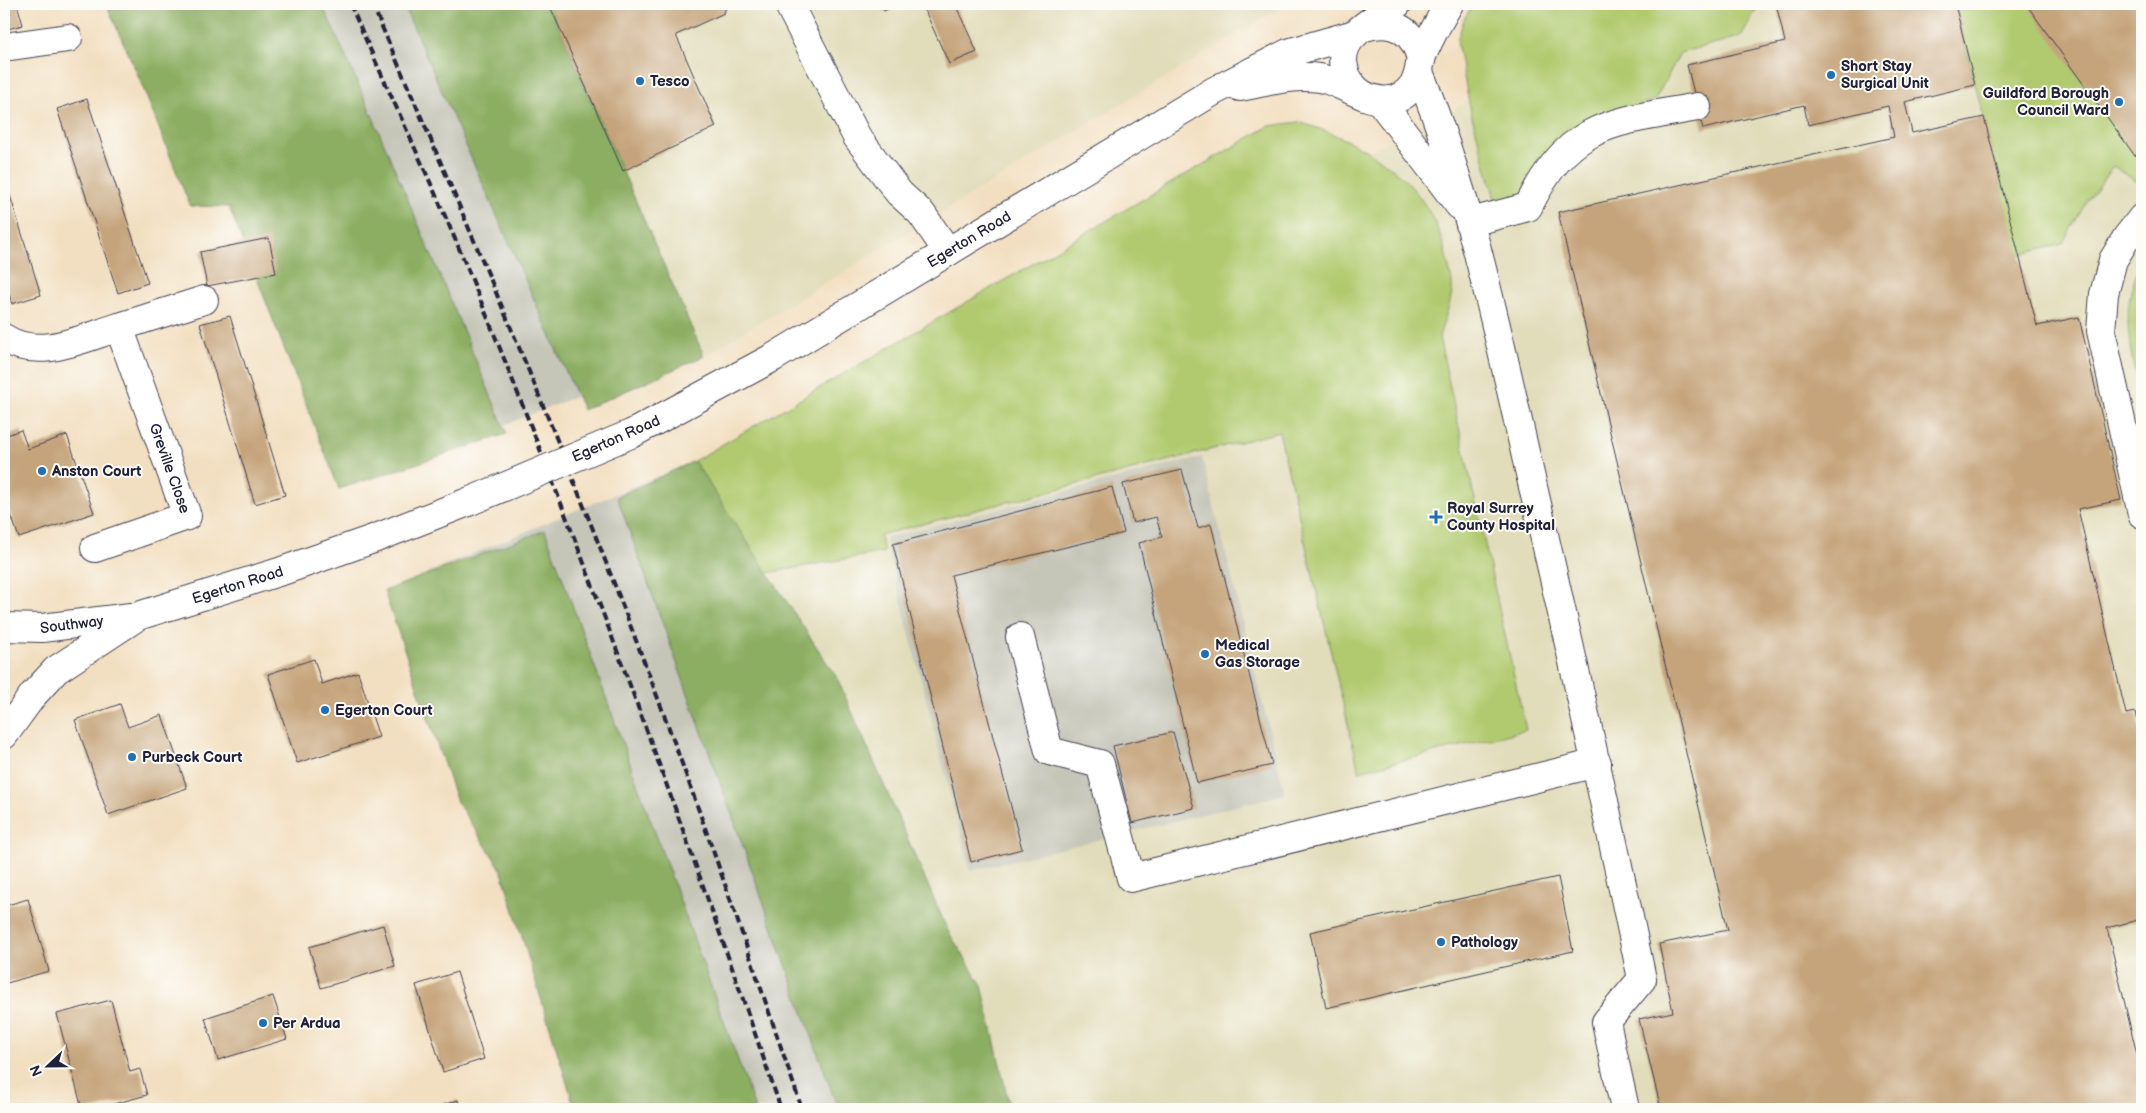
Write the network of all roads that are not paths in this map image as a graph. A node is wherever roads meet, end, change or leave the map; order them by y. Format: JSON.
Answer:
{"nodes":[{"id":1,"x":1397,"y":4,"type":"edge"},
{"id":2,"x":1449,"y":4,"type":"edge"},
{"id":3,"x":788,"y":5,"type":"edge"},
{"id":4,"x":1360,"y":30,"type":"junction"},
{"id":5,"x":68,"y":38,"type":"dead end"},
{"id":6,"x":4,"y":47,"type":"edge"},
{"id":7,"x":1420,"y":66,"type":"junction"},
{"id":8,"x":1214,"y":91,"type":"junction"},
{"id":9,"x":1374,"y":99,"type":"junction"},
{"id":10,"x":1697,"y":106,"type":"dead end"},
{"id":11,"x":2142,"y":218,"type":"edge"},
{"id":12,"x":1471,"y":222,"type":"junction"},
{"id":13,"x":948,"y":252,"type":"junction"},
{"id":14,"x":204,"y":300,"type":"dead end"},
{"id":15,"x":119,"y":327,"type":"junction"},
{"id":16,"x":4,"y":338,"type":"edge"},
{"id":17,"x":2142,"y":514,"type":"edge"},
{"id":18,"x":95,"y":548,"type":"dead end"},
{"id":19,"x":138,"y":616,"type":"junction"},
{"id":20,"x":4,"y":626,"type":"edge"},
{"id":21,"x":1020,"y":637,"type":"dead end"},
{"id":22,"x":4,"y":735,"type":"edge"},
{"id":23,"x":1597,"y":763,"type":"junction"},
{"id":24,"x":1625,"y":1109,"type":"edge"}],
"edges":[{"from":1,"to":4,"type":"street","name":"Egerton Road"},
{"from":2,"to":7,"type":"street"},
{"from":3,"to":13,"type":"street"},
{"from":4,"to":7,"type":"street","name":"Egerton Road"},
{"from":4,"to":8,"type":"street","name":"Egerton Road"},
{"from":4,"to":9,"type":"street"},
{"from":5,"to":6,"type":"street"},
{"from":7,"to":9,"type":"street"},
{"from":7,"to":12,"type":"street","name":"Egerton Road"},
{"from":8,"to":9,"type":"street","name":"Egerton Road"},
{"from":8,"to":13,"type":"street","name":"Egerton Road"},
{"from":9,"to":12,"type":"street"},
{"from":10,"to":12,"type":"street"},
{"from":11,"to":17,"type":"street"},
{"from":12,"to":23,"type":"street","name":"Egerton Road"},
{"from":13,"to":19,"type":"street","name":"Egerton Road","bridge":true},
{"from":14,"to":15,"type":"street"},
{"from":15,"to":16,"type":"street"},
{"from":15,"to":18,"type":"street","name":"Greville Close"},
{"from":19,"to":20,"type":"street","name":"Southway"},
{"from":19,"to":22,"type":"street","name":"Egerton Road"},
{"from":21,"to":23,"type":"street"},
{"from":23,"to":24,"type":"street","name":"Egerton Road"}]}
